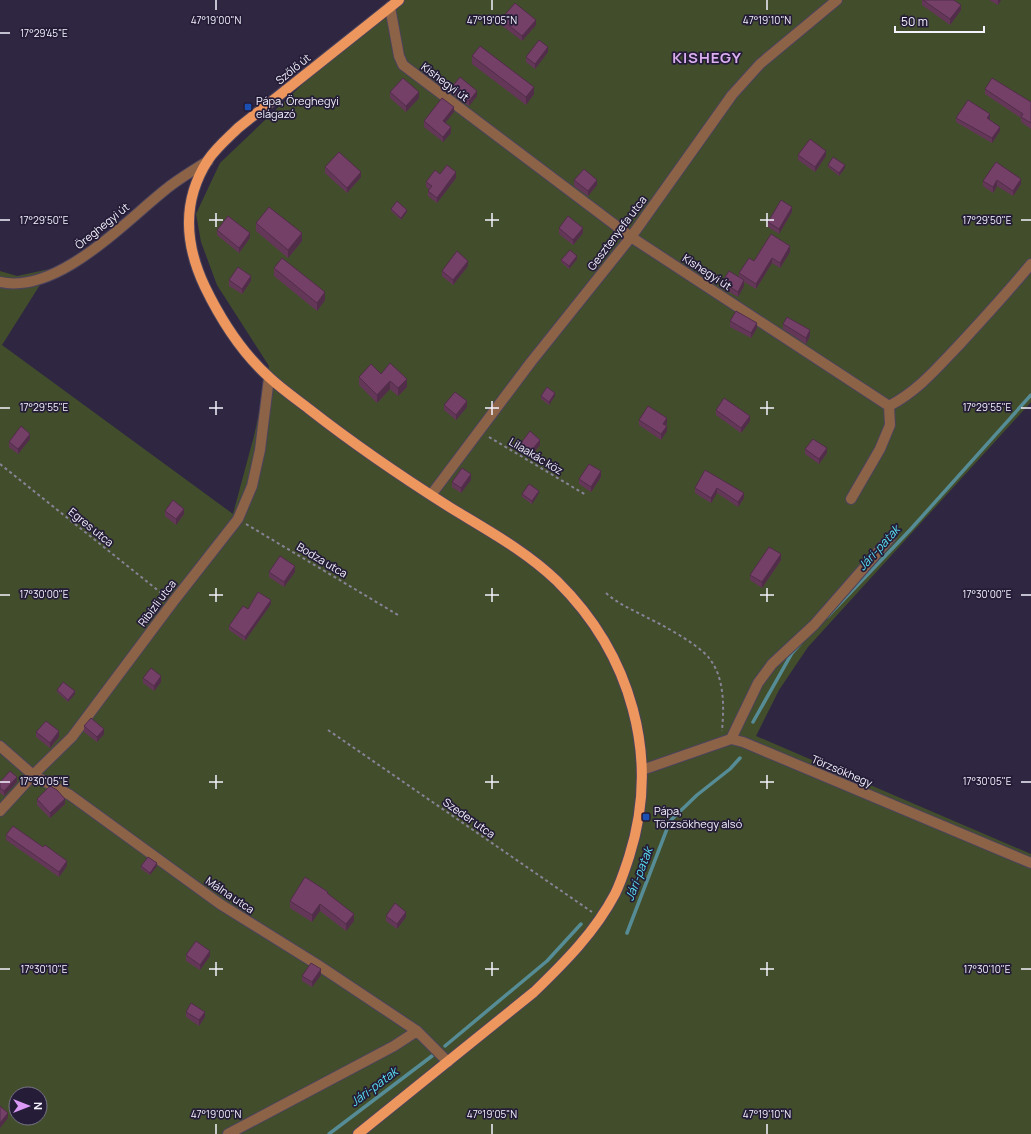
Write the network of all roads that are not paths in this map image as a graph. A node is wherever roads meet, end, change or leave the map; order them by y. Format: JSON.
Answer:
{"nodes":[{"id":1,"x":398,"y":0,"type":"edge"},
{"id":2,"x":837,"y":0,"type":"edge"},
{"id":3,"x":390,"y":7,"type":"junction"},
{"id":4,"x":208,"y":161,"type":"junction"},
{"id":5,"x":631,"y":237,"type":"junction"},
{"id":6,"x":1031,"y":264,"type":"edge"},
{"id":7,"x":0,"y":282,"type":"edge"},
{"id":8,"x":269,"y":378,"type":"junction"},
{"id":9,"x":889,"y":406,"type":"junction"},
{"id":10,"x":430,"y":495,"type":"junction"},
{"id":11,"x":851,"y":499,"type":"dead end"},
{"id":12,"x":891,"y":537,"type":"dead end"},
{"id":13,"x":726,"y":740,"type":"junction"},
{"id":14,"x":0,"y":746,"type":"edge"},
{"id":15,"x":642,"y":770,"type":"junction"},
{"id":16,"x":34,"y":774,"type":"junction"},
{"id":17,"x":0,"y":811,"type":"edge"},
{"id":18,"x":1031,"y":863,"type":"edge"},
{"id":19,"x":417,"y":1031,"type":"junction"},
{"id":20,"x":448,"y":1062,"type":"junction"},
{"id":21,"x":228,"y":1134,"type":"edge"},
{"id":22,"x":358,"y":1134,"type":"edge"}],
"edges":[{"from":1,"to":3,"type":"main road","name":"Szőlő út"},
{"from":2,"to":5,"type":"street","name":"Gesztenyefa utca"},
{"from":3,"to":4,"type":"main road","name":"Szőlő út"},
{"from":3,"to":5,"type":"street","name":"Kishegyi út"},
{"from":4,"to":7,"type":"street","name":"Öreghegyi út"},
{"from":4,"to":8,"type":"main road","name":"Szőlő út"},
{"from":5,"to":9,"type":"street","name":"Kishegyi út"},
{"from":5,"to":10,"type":"street","name":"Gesztenyefa utca"},
{"from":6,"to":9,"type":"street"},
{"from":8,"to":10,"type":"main road","name":"Szőlő út"},
{"from":8,"to":16,"type":"street","name":"Ribizli utca"},
{"from":9,"to":11,"type":"street"},
{"from":10,"to":15,"type":"main road","name":"Szőlő út"},
{"from":12,"to":13,"type":"street"},
{"from":13,"to":15,"type":"street"},
{"from":13,"to":18,"type":"street","name":"Törzsökhegy"},
{"from":14,"to":16,"type":"street","name":"Málna utca"},
{"from":15,"to":20,"type":"main road","name":"Szőlő út"},
{"from":16,"to":17,"type":"street","name":"Ribizli utca"},
{"from":16,"to":19,"type":"street","name":"Málna utca"},
{"from":19,"to":20,"type":"street","name":"Málna utca"},
{"from":19,"to":21,"type":"street"},
{"from":20,"to":22,"type":"main road","name":"Szőlő út"}]}
